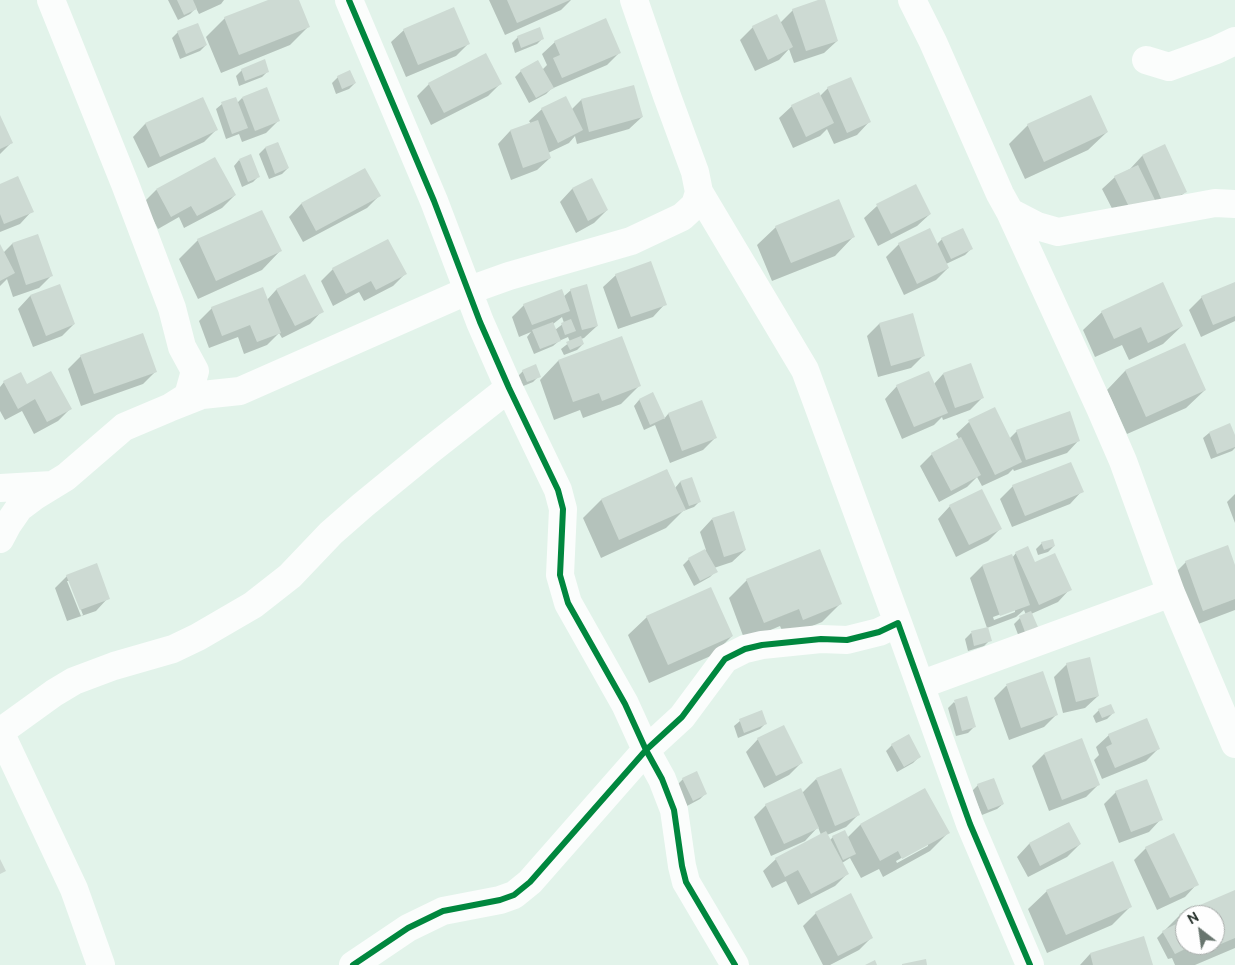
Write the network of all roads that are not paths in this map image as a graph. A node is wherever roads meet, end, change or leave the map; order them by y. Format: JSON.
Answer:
{"nodes":[{"id":1,"x":51,"y":0,"type":"edge"},
{"id":2,"x":349,"y":0,"type":"edge"},
{"id":3,"x":634,"y":0,"type":"edge"},
{"id":4,"x":912,"y":0,"type":"edge"},
{"id":5,"x":1235,"y":41,"type":"edge"},
{"id":6,"x":1146,"y":60,"type":"dead end"},
{"id":7,"x":699,"y":192,"type":"junction"},
{"id":8,"x":1235,"y":204,"type":"edge"},
{"id":9,"x":1010,"y":212,"type":"junction"},
{"id":10,"x":467,"y":291,"type":"junction"},
{"id":11,"x":509,"y":388,"type":"junction"},
{"id":12,"x":169,"y":408,"type":"junction"},
{"id":13,"x":52,"y":485,"type":"junction"},
{"id":14,"x":0,"y":488,"type":"edge"},
{"id":15,"x":0,"y":539,"type":"edge"},
{"id":16,"x":1171,"y":593,"type":"junction"},
{"id":17,"x":898,"y":623,"type":"junction"},
{"id":18,"x":920,"y":686,"type":"junction"},
{"id":19,"x":0,"y":732,"type":"edge"},
{"id":20,"x":1235,"y":744,"type":"edge"},
{"id":21,"x":646,"y":750,"type":"junction"},
{"id":22,"x":102,"y":965,"type":"edge"},
{"id":23,"x":353,"y":965,"type":"edge"},
{"id":24,"x":735,"y":965,"type":"edge"},
{"id":25,"x":1030,"y":965,"type":"edge"}],
"edges":[{"from":1,"to":12,"type":"street"},
{"from":2,"to":10,"type":"street"},
{"from":3,"to":7,"type":"street"},
{"from":4,"to":9,"type":"street"},
{"from":5,"to":6,"type":"street"},
{"from":7,"to":10,"type":"street"},
{"from":7,"to":17,"type":"street"},
{"from":8,"to":9,"type":"street"},
{"from":9,"to":16,"type":"street"},
{"from":10,"to":11,"type":"street"},
{"from":10,"to":12,"type":"street"},
{"from":11,"to":19,"type":"street"},
{"from":11,"to":21,"type":"street"},
{"from":12,"to":13,"type":"street"},
{"from":13,"to":14,"type":"street"},
{"from":13,"to":15,"type":"street"},
{"from":16,"to":18,"type":"street"},
{"from":16,"to":20,"type":"street"},
{"from":17,"to":18,"type":"street"},
{"from":17,"to":21,"type":"street"},
{"from":18,"to":25,"type":"street"},
{"from":19,"to":22,"type":"street"},
{"from":21,"to":23,"type":"street"},
{"from":21,"to":24,"type":"street"}]}
